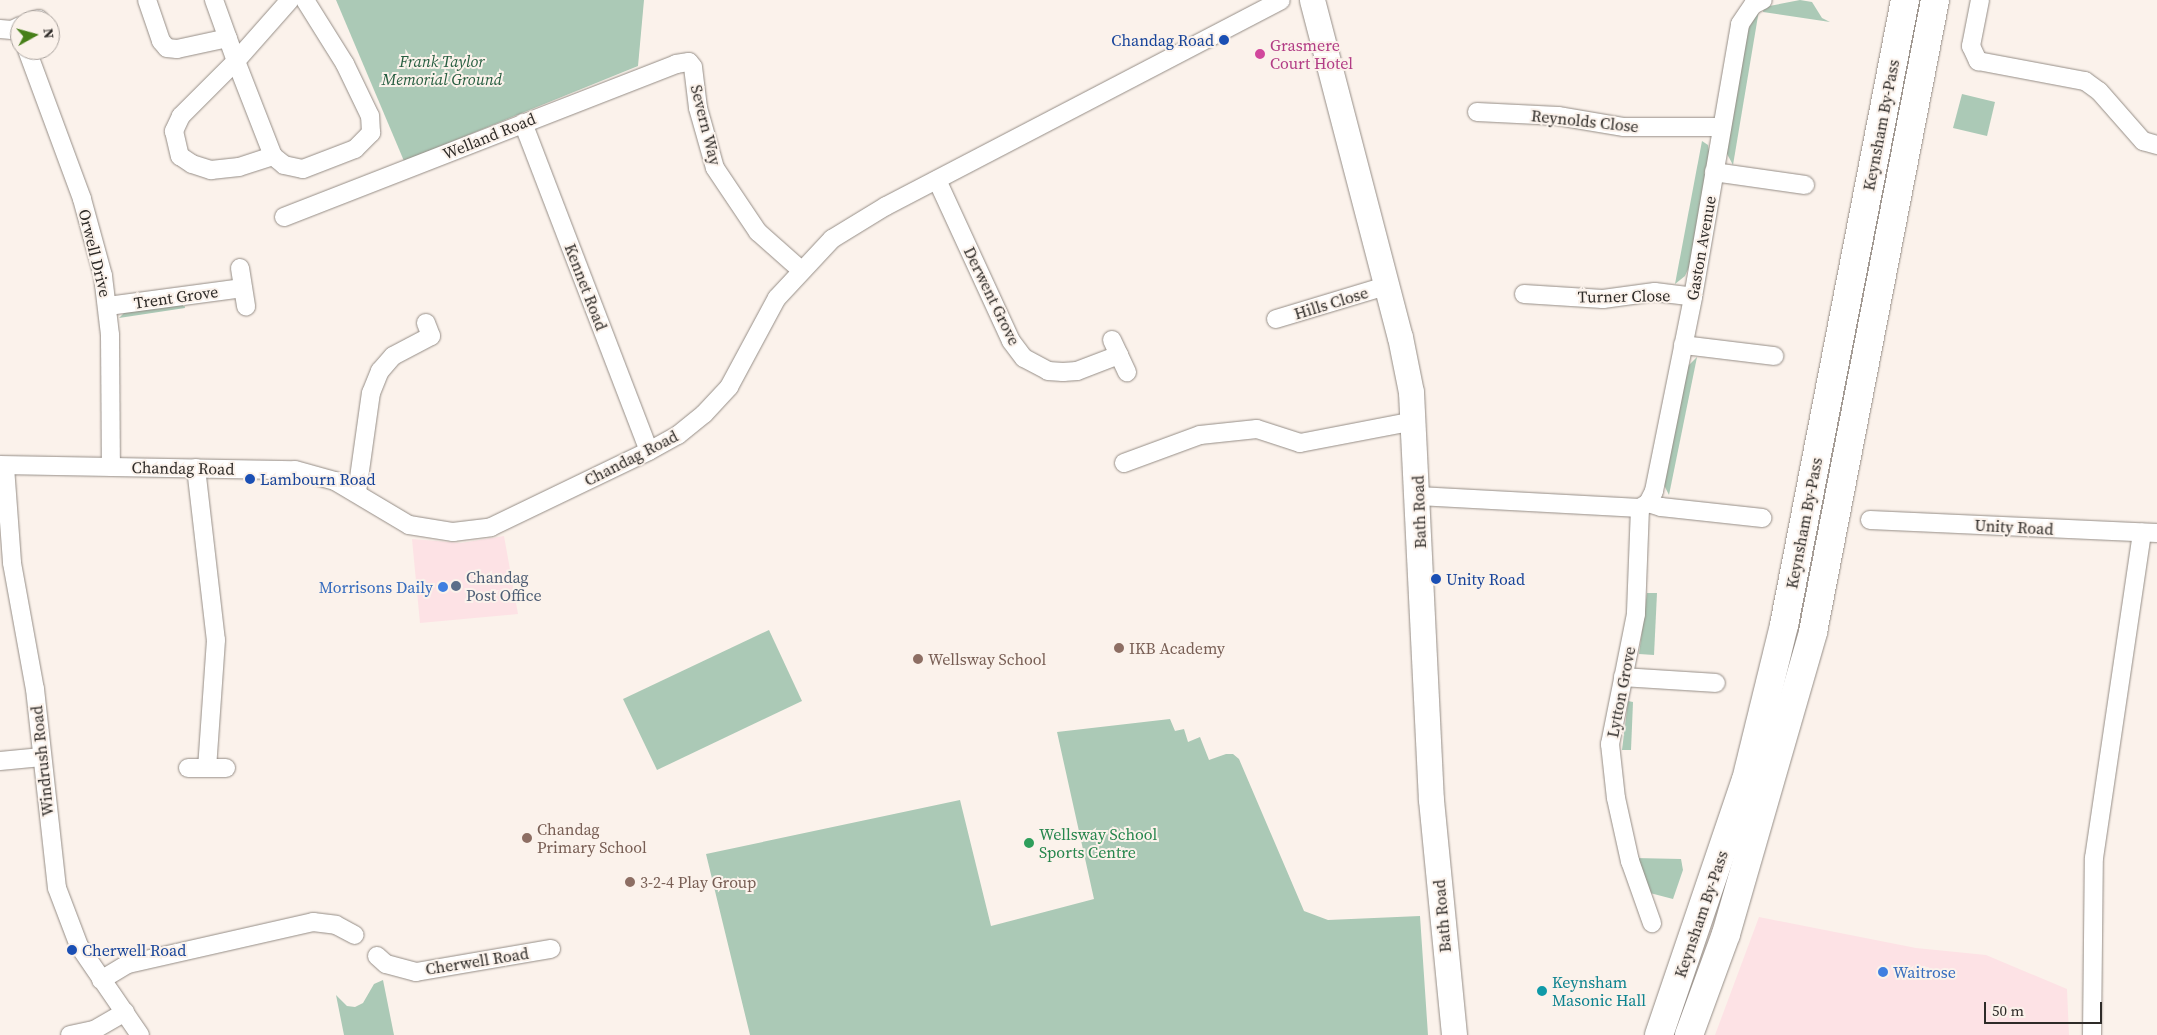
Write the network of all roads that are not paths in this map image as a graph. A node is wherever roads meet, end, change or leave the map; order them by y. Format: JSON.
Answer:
{"nodes":[{"id":1,"x":147,"y":0,"type":"edge"},
{"id":2,"x":214,"y":0,"type":"edge"},
{"id":3,"x":290,"y":0,"type":"edge"},
{"id":4,"x":305,"y":0,"type":"edge"},
{"id":5,"x":1281,"y":0,"type":"edge"},
{"id":6,"x":1312,"y":0,"type":"edge"},
{"id":7,"x":1763,"y":0,"type":"edge"},
{"id":8,"x":1905,"y":0,"type":"edge"},
{"id":9,"x":1935,"y":0,"type":"edge"},
{"id":10,"x":1980,"y":0,"type":"edge"},
{"id":11,"x":228,"y":38,"type":"junction"},
{"id":12,"x":31,"y":60,"type":"edge"},
{"id":13,"x":236,"y":61,"type":"junction"},
{"id":14,"x":692,"y":67,"type":"joint"},
{"id":15,"x":1477,"y":112,"type":"dead end"},
{"id":16,"x":523,"y":122,"type":"junction"},
{"id":17,"x":1722,"y":127,"type":"junction"},
{"id":18,"x":2157,"y":145,"type":"edge"},
{"id":19,"x":273,"y":156,"type":"junction"},
{"id":20,"x":1714,"y":172,"type":"junction"},
{"id":21,"x":937,"y":180,"type":"junction"},
{"id":22,"x":1805,"y":185,"type":"dead end"},
{"id":23,"x":284,"y":217,"type":"dead end"},
{"id":24,"x":240,"y":268,"type":"dead end"},
{"id":25,"x":801,"y":270,"type":"junction"},
{"id":26,"x":1386,"y":286,"type":"junction"},
{"id":27,"x":243,"y":288,"type":"junction"},
{"id":28,"x":1524,"y":294,"type":"dead end"},
{"id":29,"x":1693,"y":297,"type":"junction"},
{"id":30,"x":108,"y":306,"type":"junction"},
{"id":31,"x":246,"y":307,"type":"dead end"},
{"id":32,"x":1276,"y":319,"type":"dead end"},
{"id":33,"x":432,"y":336,"type":"dead end"},
{"id":34,"x":1683,"y":345,"type":"junction"},
{"id":35,"x":1774,"y":356,"type":"dead end"},
{"id":36,"x":1127,"y":372,"type":"dead end"},
{"id":37,"x":1414,"y":421,"type":"junction"},
{"id":38,"x":649,"y":451,"type":"junction"},
{"id":39,"x":1124,"y":463,"type":"dead end"},
{"id":40,"x":2,"y":466,"type":"edge"},
{"id":41,"x":111,"y":467,"type":"junction"},
{"id":42,"x":196,"y":468,"type":"junction"},
{"id":43,"x":357,"y":492,"type":"junction"},
{"id":44,"x":1418,"y":496,"type":"junction"},
{"id":45,"x":1644,"y":505,"type":"junction"},
{"id":46,"x":1762,"y":518,"type":"dead end"},
{"id":47,"x":1870,"y":520,"type":"dead end"},
{"id":48,"x":2150,"y":533,"type":"edge"},
{"id":49,"x":1623,"y":676,"type":"junction"},
{"id":50,"x":1716,"y":683,"type":"dead end"},
{"id":51,"x":42,"y":757,"type":"junction"},
{"id":52,"x":0,"y":761,"type":"edge"},
{"id":53,"x":188,"y":768,"type":"dead end"},
{"id":54,"x":207,"y":768,"type":"junction"},
{"id":55,"x":226,"y":768,"type":"dead end"},
{"id":56,"x":1652,"y":923,"type":"dead end"},
{"id":57,"x":355,"y":935,"type":"dead end"},
{"id":58,"x":551,"y":949,"type":"dead end"},
{"id":59,"x":377,"y":956,"type":"dead end"},
{"id":60,"x":101,"y":980,"type":"junction"},
{"id":61,"x":126,"y":1012,"type":"junction"},
{"id":62,"x":70,"y":1035,"type":"edge"},
{"id":63,"x":140,"y":1035,"type":"edge"},
{"id":64,"x":1454,"y":1035,"type":"edge"},
{"id":65,"x":1659,"y":1035,"type":"edge"},
{"id":66,"x":1689,"y":1035,"type":"edge"},
{"id":67,"x":2092,"y":1035,"type":"edge"}],
"edges":[{"from":1,"to":11,"type":"street"},
{"from":2,"to":11,"type":"street"},
{"from":3,"to":13,"type":"street"},
{"from":4,"to":19,"type":"street"},
{"from":5,"to":21,"type":"street","name":"Chandag Road"},
{"from":6,"to":26,"type":"main road","name":"Bath Road"},
{"from":7,"to":17,"type":"street","name":"Gaston Avenue"},
{"from":8,"to":65,"type":"highway","name":"Keynsham By-Pass"},
{"from":9,"to":66,"type":"highway","name":"Keynsham By-Pass"},
{"from":10,"to":18,"type":"street"},
{"from":11,"to":13,"type":"street"},
{"from":12,"to":30,"type":"street","name":"Orwell Drive"},
{"from":13,"to":19,"type":"street"},
{"from":13,"to":19,"type":"street"},
{"from":14,"to":16,"type":"street","name":"Welland Road"},
{"from":14,"to":25,"type":"street","name":"Severn Way"},
{"from":15,"to":17,"type":"street","name":"Reynolds Close"},
{"from":16,"to":23,"type":"street","name":"Welland Road"},
{"from":16,"to":38,"type":"street","name":"Kennet Road"},
{"from":17,"to":20,"type":"street","name":"Gaston Avenue"},
{"from":20,"to":22,"type":"street"},
{"from":20,"to":29,"type":"street","name":"Gaston Avenue"},
{"from":21,"to":25,"type":"street","name":"Chandag Road"},
{"from":21,"to":36,"type":"street","name":"Derwent Grove"},
{"from":24,"to":27,"type":"street"},
{"from":25,"to":38,"type":"street","name":"Chandag Road"},
{"from":26,"to":32,"type":"street","name":"Hills Close"},
{"from":26,"to":37,"type":"main road","name":"Bath Road"},
{"from":27,"to":30,"type":"street","name":"Trent Grove"},
{"from":27,"to":31,"type":"street"},
{"from":28,"to":29,"type":"street","name":"Turner Close"},
{"from":29,"to":34,"type":"street","name":"Gaston Avenue"},
{"from":30,"to":41,"type":"street","name":"Orwell Drive"},
{"from":33,"to":43,"type":"street"},
{"from":34,"to":35,"type":"street"},
{"from":34,"to":45,"type":"street","name":"Gaston Avenue"},
{"from":37,"to":39,"type":"street"},
{"from":37,"to":44,"type":"main road","name":"Bath Road"},
{"from":38,"to":43,"type":"street","name":"Chandag Road"},
{"from":40,"to":41,"type":"street","name":"Chandag Road"},
{"from":40,"to":51,"type":"street","name":"Windrush Road"},
{"from":41,"to":42,"type":"street","name":"Chandag Road"},
{"from":42,"to":43,"type":"street","name":"Chandag Road"},
{"from":42,"to":54,"type":"street"},
{"from":44,"to":45,"type":"street"},
{"from":44,"to":64,"type":"main road","name":"Bath Road"},
{"from":45,"to":46,"type":"street"},
{"from":45,"to":49,"type":"street","name":"Lytton Grove"},
{"from":47,"to":48,"type":"street","name":"Unity Road"},
{"from":48,"to":67,"type":"street"},
{"from":49,"to":50,"type":"street"},
{"from":49,"to":56,"type":"street","name":"Lytton Grove"},
{"from":51,"to":52,"type":"street"},
{"from":51,"to":60,"type":"street","name":"Windrush Road"},
{"from":53,"to":54,"type":"street"},
{"from":54,"to":55,"type":"street"},
{"from":57,"to":60,"type":"street"},
{"from":58,"to":59,"type":"street","name":"Cherwell Road"},
{"from":60,"to":61,"type":"street","name":"Windrush Road"},
{"from":61,"to":62,"type":"street"},
{"from":61,"to":63,"type":"street","name":"Windrush Road"}]}
